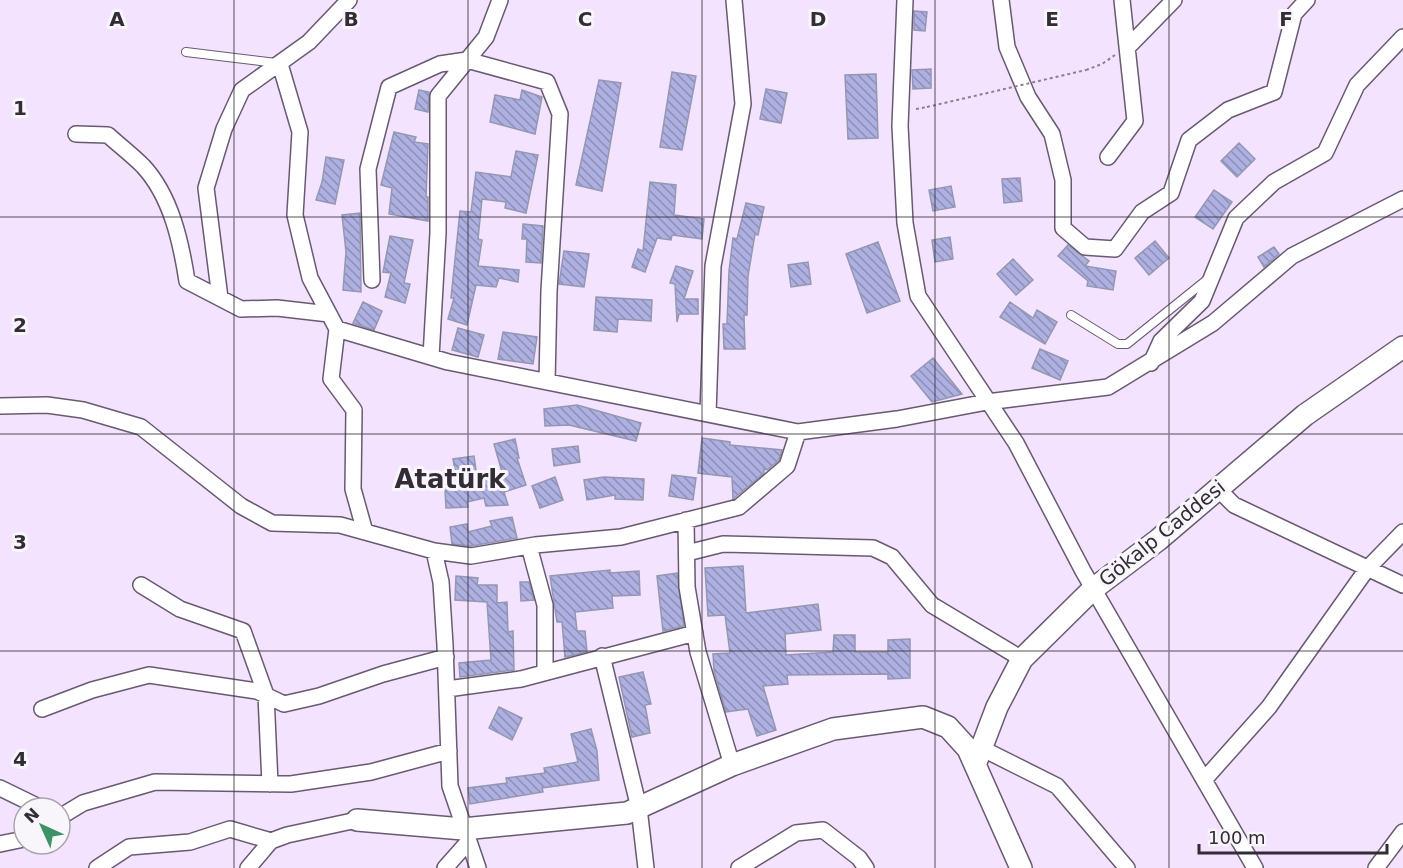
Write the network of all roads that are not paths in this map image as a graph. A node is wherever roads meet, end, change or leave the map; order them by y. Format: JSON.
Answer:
{"nodes":[{"id":1,"x":349,"y":0,"type":"edge"},
{"id":2,"x":500,"y":0,"type":"edge"},
{"id":3,"x":734,"y":0,"type":"edge"},
{"id":4,"x":905,"y":0,"type":"edge"},
{"id":5,"x":1001,"y":0,"type":"edge"},
{"id":6,"x":1122,"y":0,"type":"edge"},
{"id":7,"x":1174,"y":0,"type":"edge"},
{"id":8,"x":1307,"y":0,"type":"edge"},
{"id":9,"x":1403,"y":37,"type":"edge"},
{"id":10,"x":1128,"y":47,"type":"junction"},
{"id":11,"x":186,"y":52,"type":"dead end"},
{"id":12,"x":467,"y":60,"type":"junction"},
{"id":13,"x":280,"y":64,"type":"junction"},
{"id":14,"x":76,"y":134,"type":"dead end"},
{"id":15,"x":1108,"y":158,"type":"dead end"},
{"id":16,"x":1400,"y":206,"type":"edge"},
{"id":17,"x":1212,"y":276,"type":"junction"},
{"id":18,"x":372,"y":280,"type":"dead end"},
{"id":19,"x":220,"y":298,"type":"junction"},
{"id":20,"x":329,"y":314,"type":"junction"},
{"id":21,"x":1071,"y":315,"type":"dead end"},
{"id":22,"x":337,"y":329,"type":"junction"},
{"id":23,"x":1403,"y":347,"type":"edge"},
{"id":24,"x":431,"y":357,"type":"junction"},
{"id":25,"x":1151,"y":363,"type":"junction"},
{"id":26,"x":547,"y":382,"type":"junction"},
{"id":27,"x":987,"y":402,"type":"junction"},
{"id":28,"x":0,"y":406,"type":"edge"},
{"id":29,"x":708,"y":414,"type":"junction"},
{"id":30,"x":798,"y":432,"type":"junction"},
{"id":31,"x":1218,"y":489,"type":"junction"},
{"id":32,"x":686,"y":520,"type":"junction"},
{"id":33,"x":365,"y":532,"type":"junction"},
{"id":34,"x":1403,"y":532,"type":"edge"},
{"id":35,"x":529,"y":546,"type":"junction"},
{"id":36,"x":434,"y":551,"type":"junction"},
{"id":37,"x":687,"y":553,"type":"junction"},
{"id":38,"x":1367,"y":569,"type":"junction"},
{"id":39,"x":141,"y":585,"type":"dead end"},
{"id":40,"x":1403,"y":585,"type":"edge"},
{"id":41,"x":1093,"y":589,"type":"junction"},
{"id":42,"x":695,"y":633,"type":"junction"},
{"id":43,"x":602,"y":656,"type":"junction"},
{"id":44,"x":446,"y":657,"type":"junction"},
{"id":45,"x":1022,"y":659,"type":"junction"},
{"id":46,"x":545,"y":672,"type":"junction"},
{"id":47,"x":447,"y":688,"type":"junction"},
{"id":48,"x":266,"y":695,"type":"junction"},
{"id":49,"x":42,"y":709,"type":"dead end"},
{"id":50,"x":449,"y":751,"type":"junction"},
{"id":51,"x":978,"y":757,"type":"junction"},
{"id":52,"x":732,"y":765,"type":"junction"},
{"id":53,"x":1204,"y":780,"type":"junction"},
{"id":54,"x":270,"y":784,"type":"junction"},
{"id":55,"x":0,"y":788,"type":"edge"},
{"id":56,"x":16,"y":796,"type":"edge"},
{"id":57,"x":639,"y":808,"type":"junction"},
{"id":58,"x":72,"y":810,"type":"edge"},
{"id":59,"x":357,"y":820,"type":"joint"},
{"id":60,"x":1403,"y":832,"type":"edge"},
{"id":61,"x":465,"y":835,"type":"junction"},
{"id":62,"x":271,"y":842,"type":"junction"},
{"id":63,"x":97,"y":868,"type":"edge"},
{"id":64,"x":248,"y":868,"type":"edge"},
{"id":65,"x":445,"y":868,"type":"edge"},
{"id":66,"x":478,"y":868,"type":"edge"},
{"id":67,"x":646,"y":868,"type":"edge"},
{"id":68,"x":739,"y":868,"type":"edge"},
{"id":69,"x":866,"y":868,"type":"edge"},
{"id":70,"x":1021,"y":868,"type":"edge"},
{"id":71,"x":1127,"y":868,"type":"edge"},
{"id":72,"x":1254,"y":868,"type":"edge"},
{"id":73,"x":1376,"y":868,"type":"edge"}],
"edges":[{"from":1,"to":13,"type":"street"},
{"from":2,"to":12,"type":"street"},
{"from":3,"to":29,"type":"street"},
{"from":4,"to":27,"type":"street"},
{"from":5,"to":8,"type":"street"},
{"from":6,"to":10,"type":"street"},
{"from":7,"to":10,"type":"street"},
{"from":9,"to":17,"type":"street"},
{"from":10,"to":15,"type":"street"},
{"from":11,"to":13,"type":"lane"},
{"from":12,"to":18,"type":"street"},
{"from":12,"to":24,"type":"street"},
{"from":12,"to":26,"type":"street"},
{"from":13,"to":19,"type":"street"},
{"from":13,"to":20,"type":"street"},
{"from":14,"to":19,"type":"street"},
{"from":16,"to":25,"type":"street"},
{"from":17,"to":21,"type":"lane"},
{"from":17,"to":25,"type":"street"},
{"from":19,"to":20,"type":"street"},
{"from":20,"to":22,"type":"street"},
{"from":22,"to":24,"type":"street"},
{"from":22,"to":33,"type":"street"},
{"from":23,"to":31,"type":"main road","name":"Gökalp Caddesi"},
{"from":24,"to":26,"type":"street"},
{"from":25,"to":27,"type":"street"},
{"from":26,"to":29,"type":"street"},
{"from":27,"to":30,"type":"street"},
{"from":27,"to":41,"type":"street"},
{"from":28,"to":33,"type":"street"},
{"from":29,"to":30,"type":"street"},
{"from":30,"to":32,"type":"street"},
{"from":31,"to":38,"type":"street"},
{"from":31,"to":41,"type":"main road","name":"Gökalp Caddesi"},
{"from":32,"to":35,"type":"street"},
{"from":32,"to":37,"type":"street"},
{"from":33,"to":36,"type":"street"},
{"from":34,"to":38,"type":"street"},
{"from":35,"to":36,"type":"street"},
{"from":35,"to":46,"type":"street"},
{"from":36,"to":44,"type":"street"},
{"from":37,"to":42,"type":"street"},
{"from":37,"to":45,"type":"street"},
{"from":38,"to":40,"type":"street"},
{"from":38,"to":53,"type":"street"},
{"from":39,"to":48,"type":"street"},
{"from":41,"to":45,"type":"main road","name":"Gökalp Caddesi"},
{"from":41,"to":53,"type":"street"},
{"from":42,"to":43,"type":"street"},
{"from":42,"to":52,"type":"street"},
{"from":43,"to":46,"type":"street"},
{"from":43,"to":57,"type":"street"},
{"from":44,"to":47,"type":"street"},
{"from":44,"to":48,"type":"street"},
{"from":45,"to":51,"type":"main road","name":"Gökalp Caddesi"},
{"from":46,"to":47,"type":"street"},
{"from":47,"to":50,"type":"street"},
{"from":48,"to":49,"type":"street"},
{"from":48,"to":54,"type":"street"},
{"from":50,"to":54,"type":"street"},
{"from":50,"to":61,"type":"street"},
{"from":51,"to":52,"type":"main road"},
{"from":51,"to":70,"type":"main road"},
{"from":51,"to":71,"type":"street"},
{"from":52,"to":57,"type":"main road"},
{"from":53,"to":72,"type":"street"},
{"from":54,"to":58,"type":"street"},
{"from":55,"to":56,"type":"street"},
{"from":57,"to":61,"type":"main road"},
{"from":57,"to":67,"type":"street"},
{"from":59,"to":61,"type":"main road"},
{"from":59,"to":62,"type":"street"},
{"from":60,"to":73,"type":"street"},
{"from":61,"to":65,"type":"street"},
{"from":61,"to":66,"type":"street"},
{"from":62,"to":63,"type":"street"},
{"from":62,"to":64,"type":"street"},
{"from":68,"to":69,"type":"street"}]}
